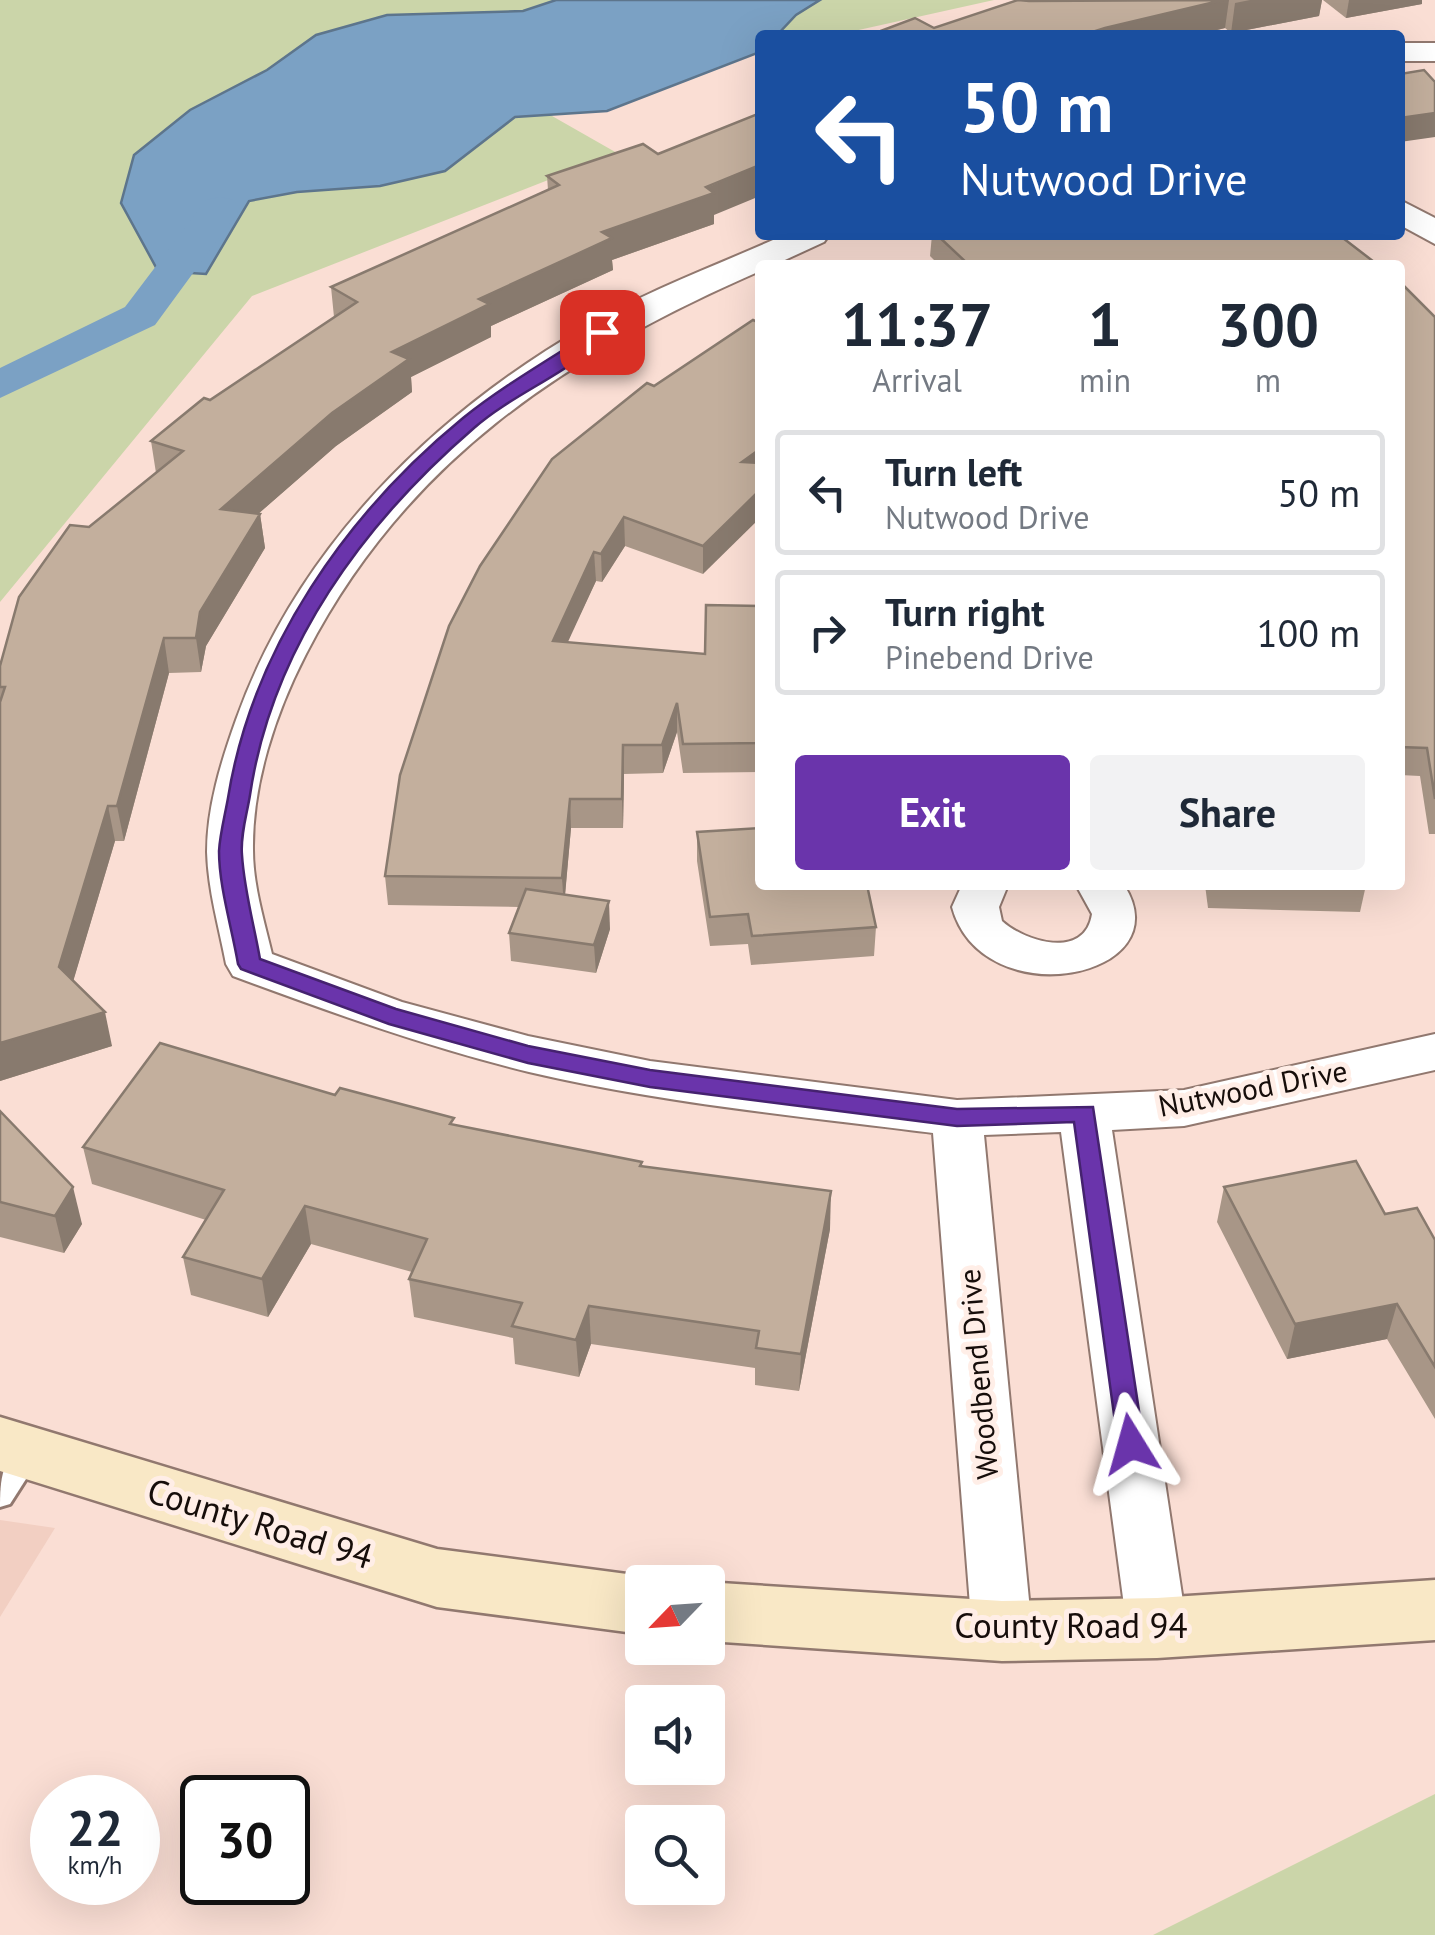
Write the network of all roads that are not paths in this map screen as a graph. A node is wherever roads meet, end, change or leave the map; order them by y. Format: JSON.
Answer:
{"nodes":[{"id":1,"x":1405,"y":52,"type":"edge"},
{"id":2,"x":1435,"y":52,"type":"edge"},
{"id":3,"x":1405,"y":213,"type":"edge"},
{"id":4,"x":1435,"y":234,"type":"edge"},
{"id":5,"x":797,"y":250,"type":"edge"},
{"id":6,"x":773,"y":260,"type":"edge"},
{"id":7,"x":755,"y":268,"type":"edge"},
{"id":8,"x":983,"y":890,"type":"edge"},
{"id":9,"x":1104,"y":890,"type":"edge"},
{"id":10,"x":1435,"y":1052,"type":"edge"},
{"id":11,"x":1084,"y":1113,"type":"junction"},
{"id":12,"x":957,"y":1118,"type":"junction"},
{"id":13,"x":10,"y":1465,"type":"edge"},
{"id":14,"x":625,"y":1603,"type":"edge"},
{"id":15,"x":1435,"y":1610,"type":"edge"},
{"id":16,"x":725,"y":1612,"type":"edge"},
{"id":17,"x":1157,"y":1628,"type":"junction"},
{"id":18,"x":1002,"y":1631,"type":"junction"}],
"edges":[{"from":1,"to":2,"type":"street"},
{"from":3,"to":4,"type":"street"},
{"from":5,"to":6,"type":"street","name":"Nutwood Drive"},
{"from":7,"to":12,"type":"street","name":"Nutwood Drive"},
{"from":8,"to":9,"type":"street"},
{"from":10,"to":11,"type":"street","name":"Nutwood Drive"},
{"from":11,"to":12,"type":"street","name":"Nutwood Drive"},
{"from":11,"to":17,"type":"street"},
{"from":12,"to":18,"type":"street","name":"Woodbend Drive"},
{"from":13,"to":14,"type":"street","name":"County Road 94"},
{"from":15,"to":17,"type":"street","name":"County Road 94"},
{"from":16,"to":18,"type":"street","name":"County Road 94"},
{"from":17,"to":18,"type":"street","name":"County Road 94"}]}
